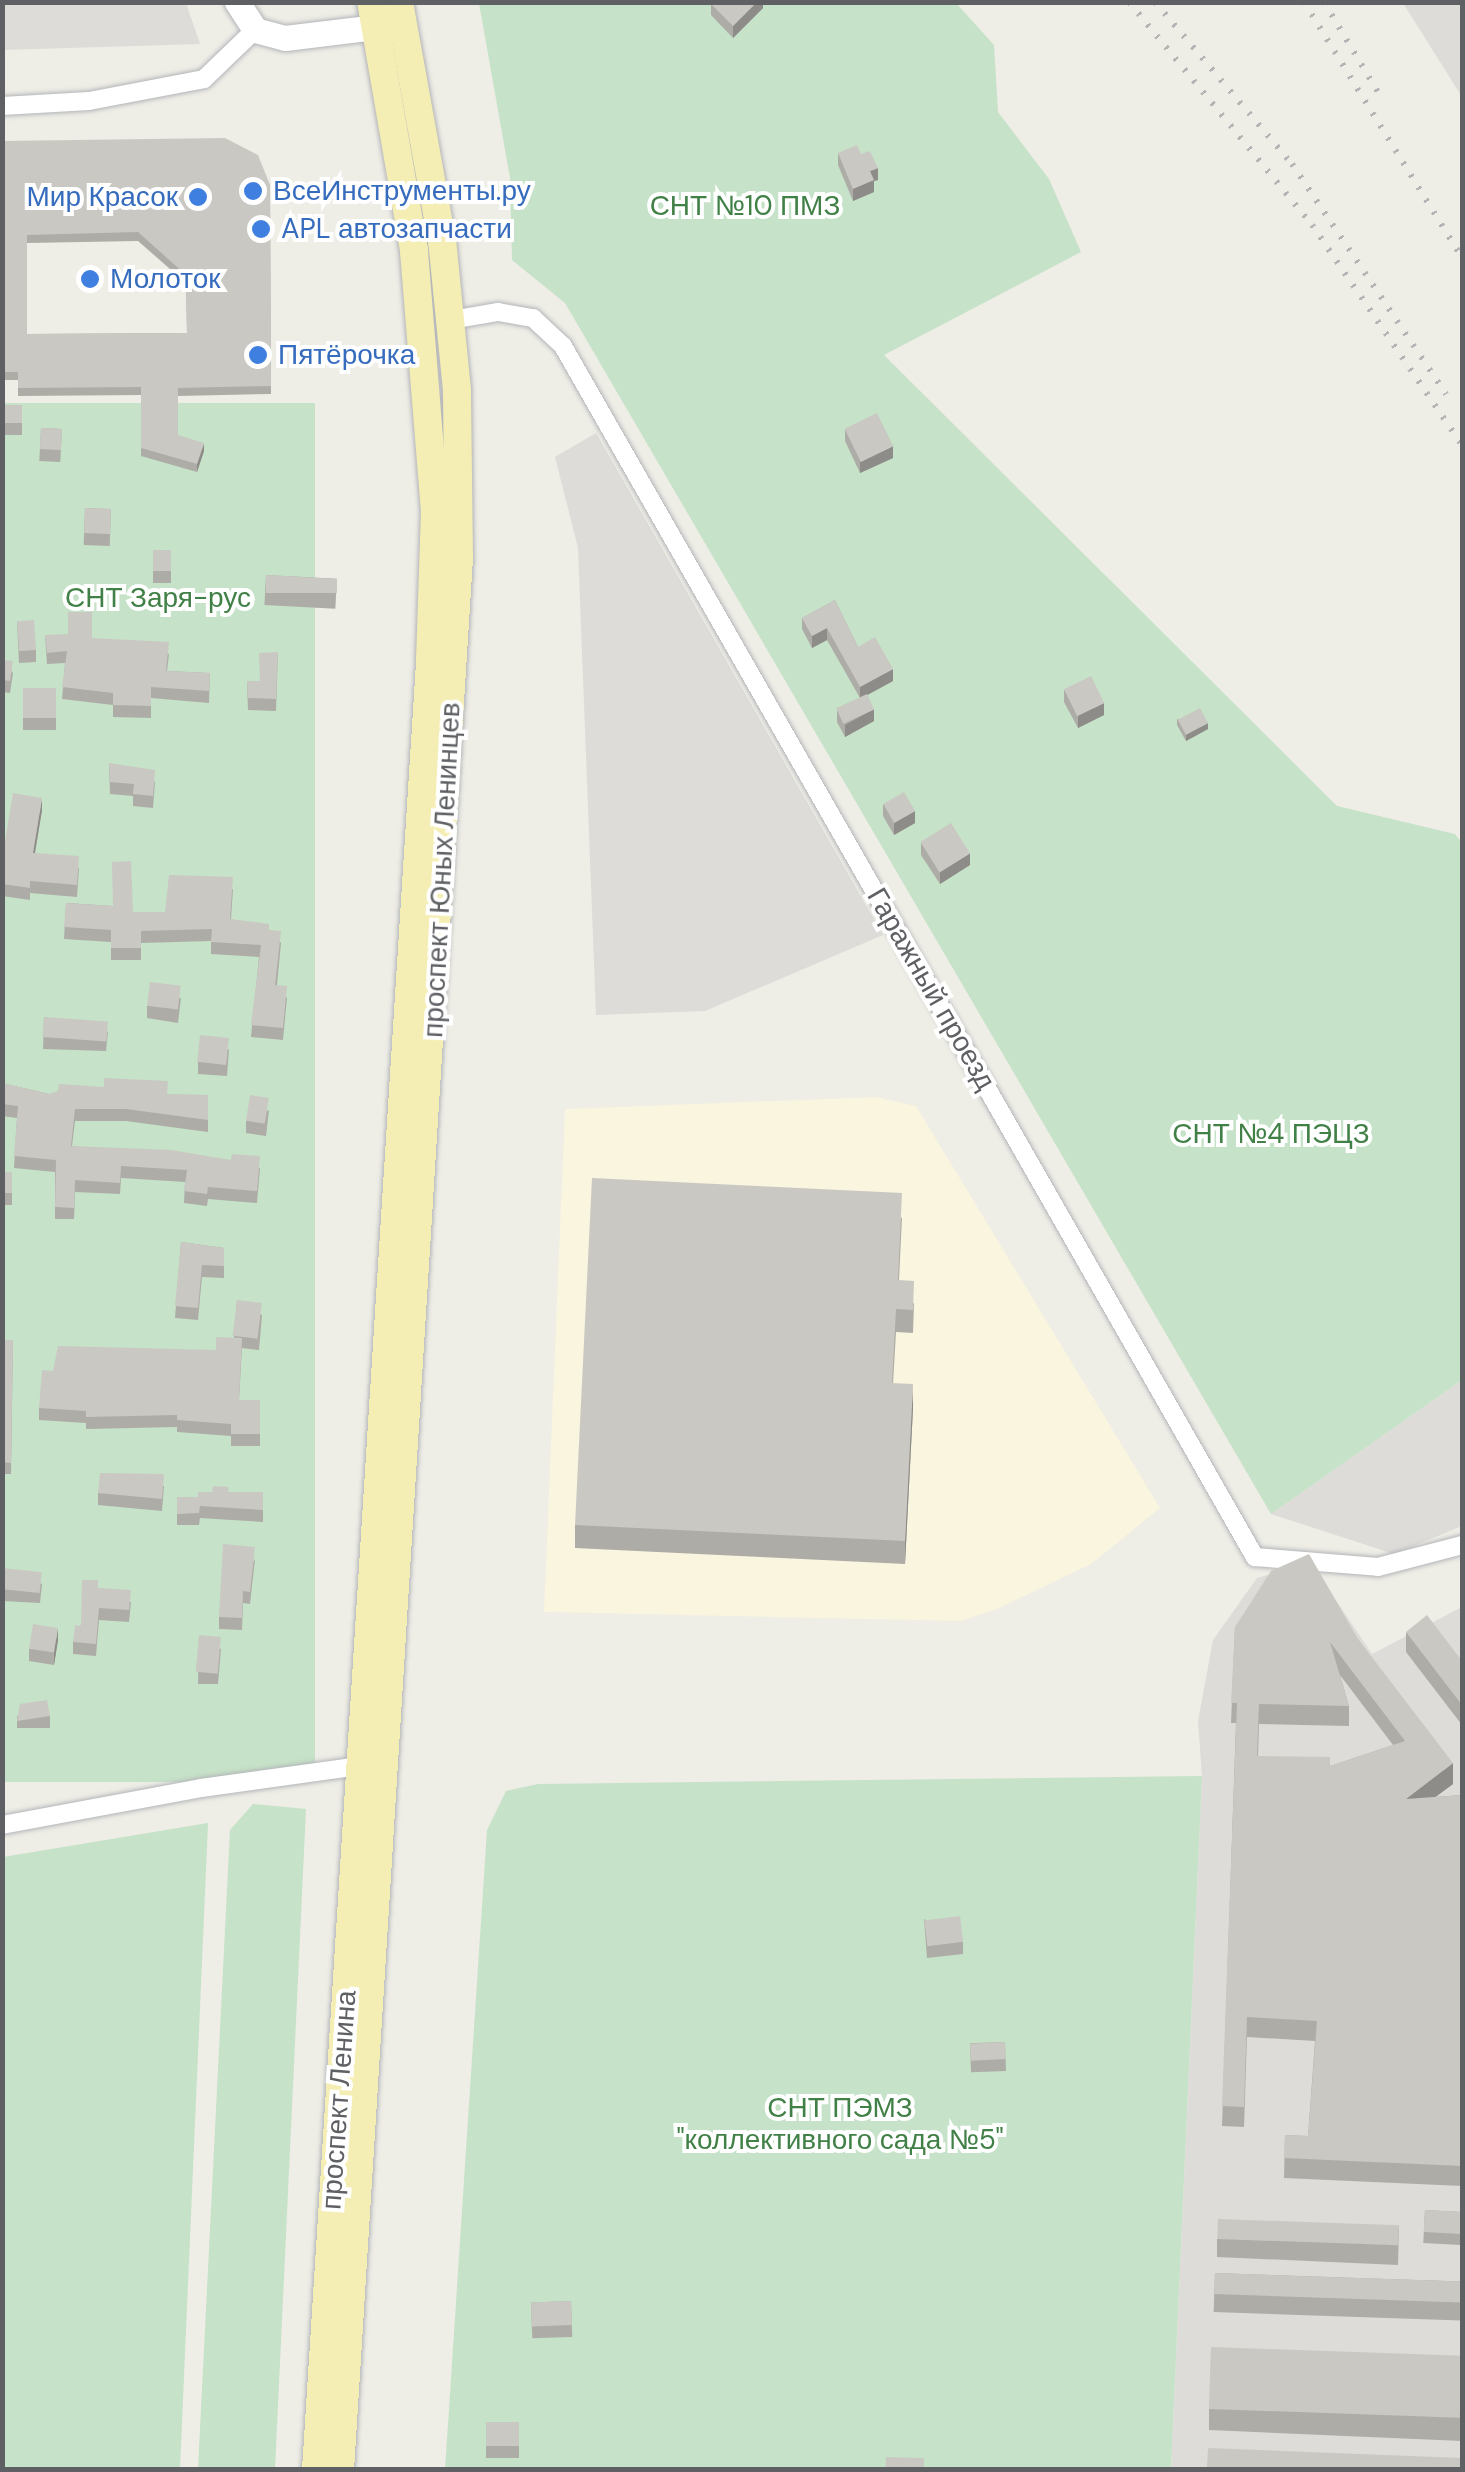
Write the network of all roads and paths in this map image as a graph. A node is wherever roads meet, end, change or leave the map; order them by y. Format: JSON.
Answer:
{"nodes":[{"id":1,"x":237,"y":2,"type":"edge"},
{"id":2,"x":387,"y":14,"type":"edge"},
{"id":3,"x":255,"y":30,"type":"junction"},
{"id":4,"x":2,"y":106,"type":"edge"},
{"id":5,"x":451,"y":320,"type":"junction"},
{"id":6,"x":1462,"y":1545,"type":"edge"},
{"id":7,"x":375,"y":1736,"type":"junction"},
{"id":8,"x":360,"y":1766,"type":"junction"},
{"id":9,"x":2,"y":1825,"type":"edge"},
{"id":10,"x":316,"y":2470,"type":"edge"},
{"id":11,"x":340,"y":2470,"type":"edge"}],
"edges":[{"from":1,"to":3,"type":"main road"},
{"from":2,"to":3,"type":"main road"},
{"from":2,"to":5,"type":"main road","name":"проспект Юных Ленинцев"},
{"from":2,"to":7,"type":"main road","name":"проспект Юных Ленинцев"},
{"from":3,"to":4,"type":"street"},
{"from":5,"to":6,"type":"street","name":"Гаражный проезд"},
{"from":5,"to":7,"type":"main road","name":"проспект Юных Ленинцев"},
{"from":7,"to":8,"type":"main road","name":"проспект Ленина"},
{"from":7,"to":11,"type":"main road","name":"проспект Ленина"},
{"from":8,"to":9,"type":"street"},
{"from":8,"to":10,"type":"main road","name":"проспект Ленина"}]}
